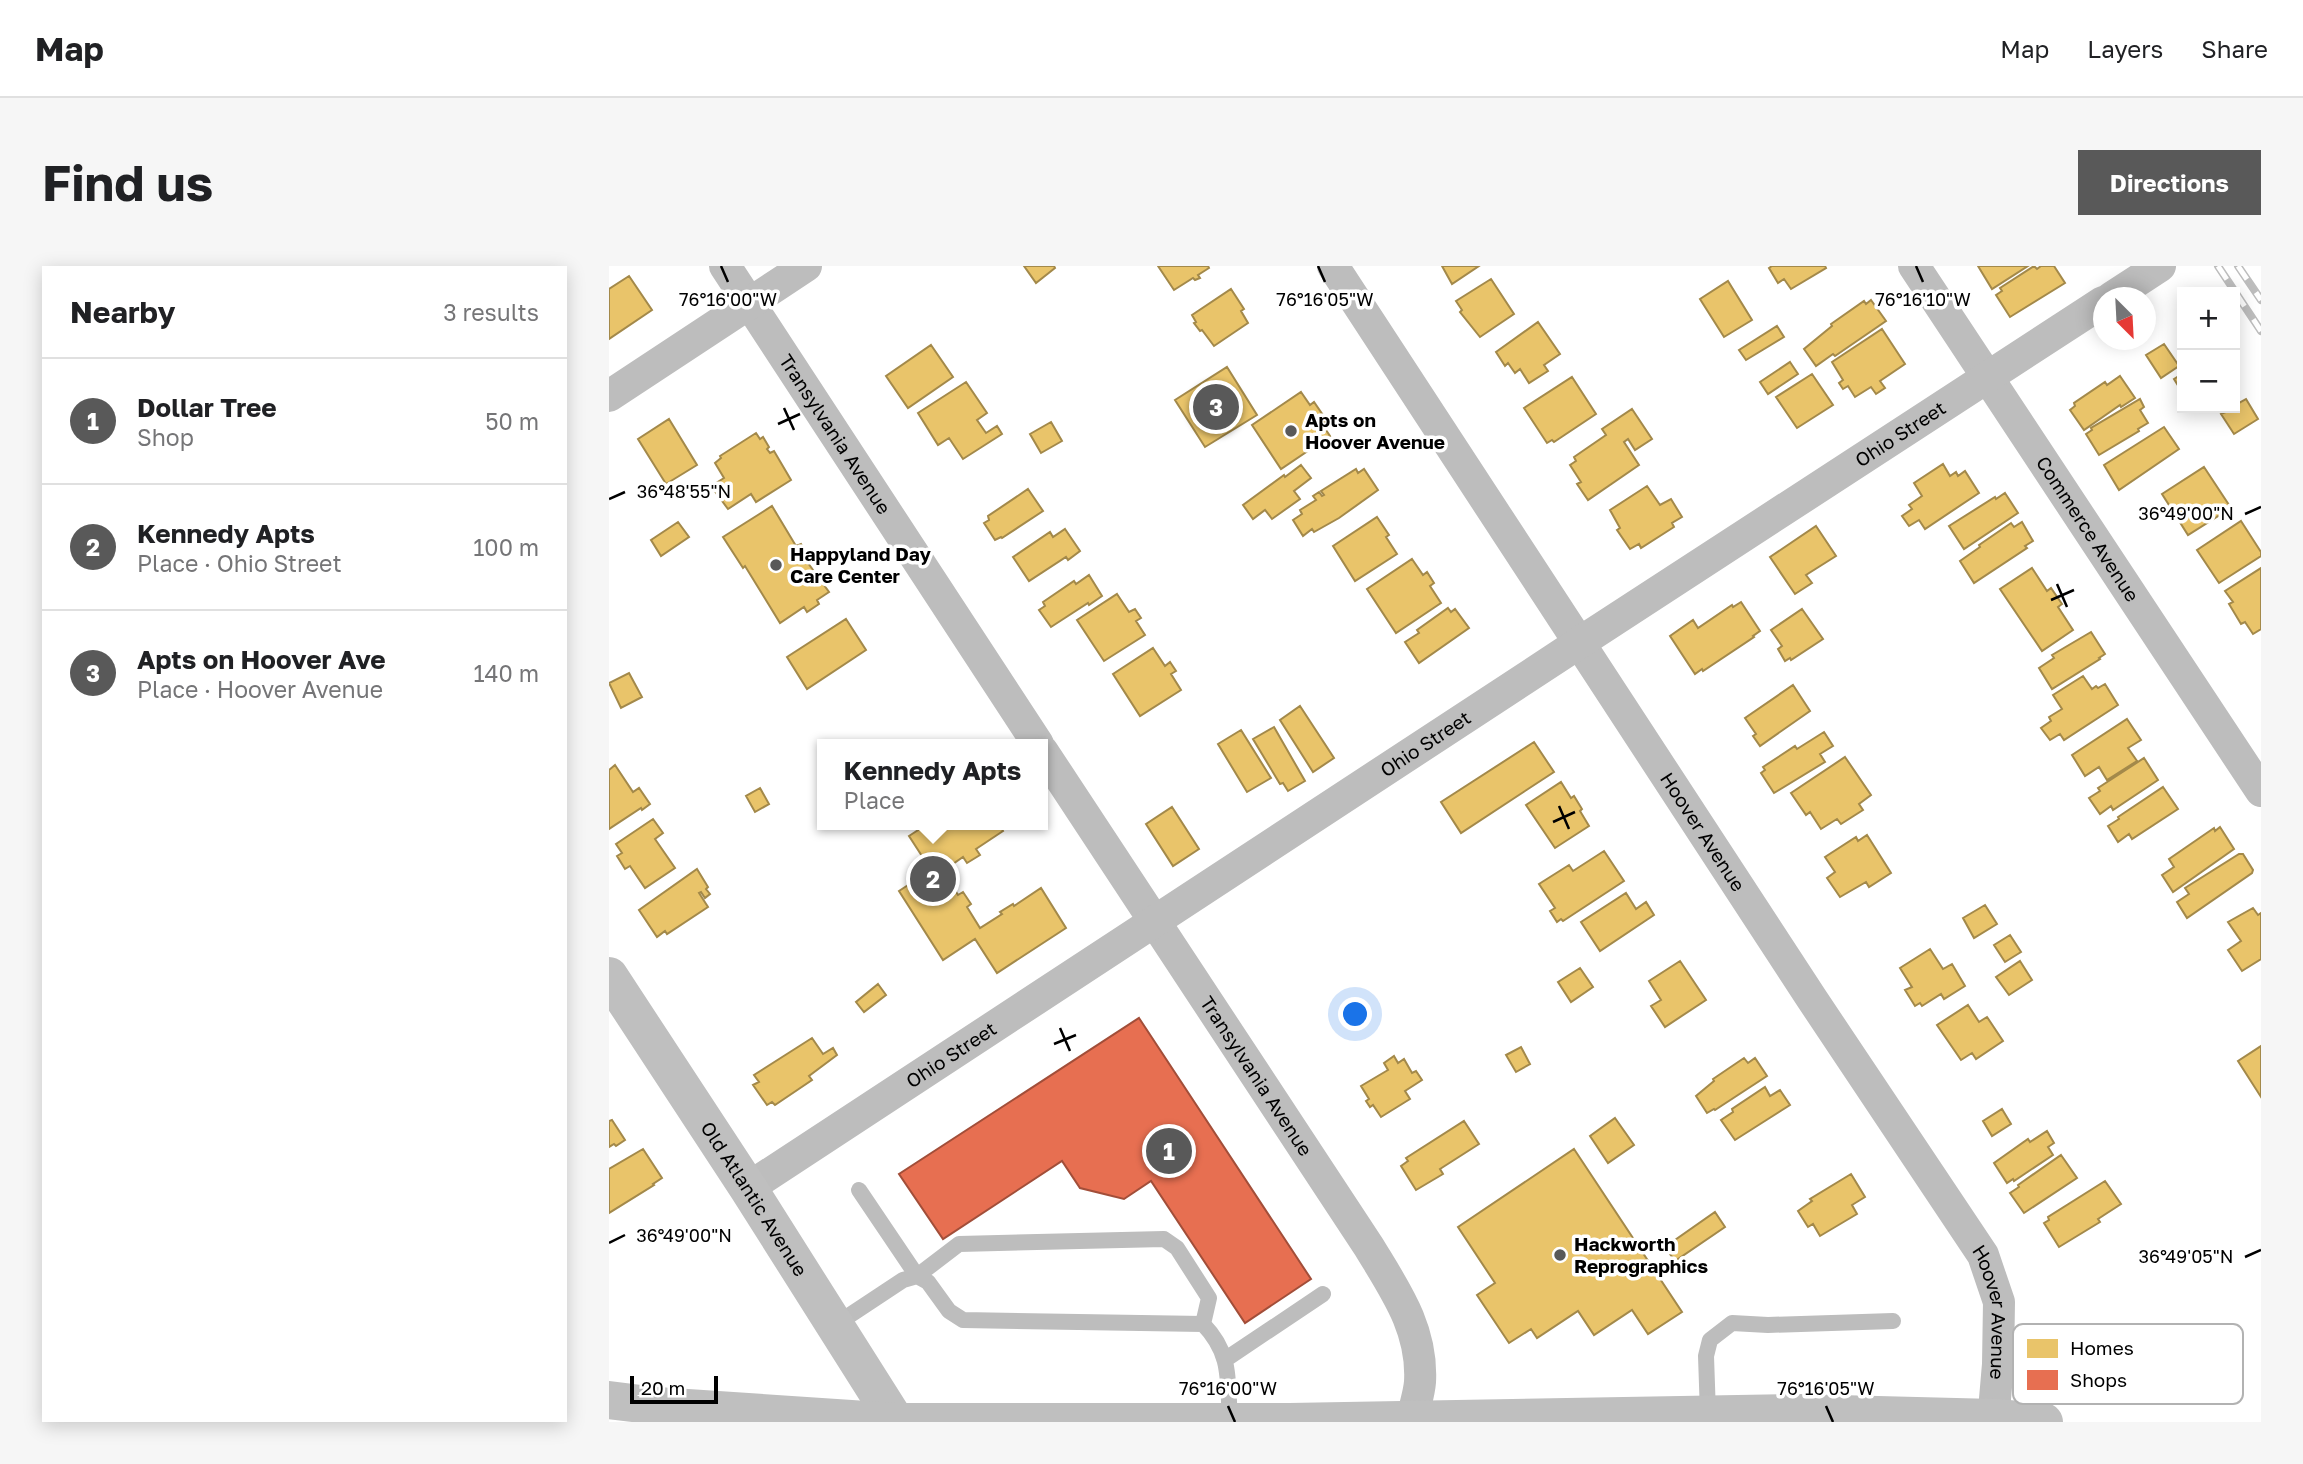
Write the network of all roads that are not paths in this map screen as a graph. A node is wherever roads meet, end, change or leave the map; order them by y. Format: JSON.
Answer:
{"nodes":[{"id":1,"x":725,"y":266,"type":"edge"},
{"id":2,"x":806,"y":266,"type":"edge"},
{"id":3,"x":1333,"y":266,"type":"edge"},
{"id":4,"x":1914,"y":266,"type":"edge"},
{"id":5,"x":2159,"y":266,"type":"edge"},
{"id":6,"x":2128,"y":287,"type":"edge"},
{"id":7,"x":749,"y":303,"type":"junction"},
{"id":8,"x":2093,"y":308,"type":"edge"},
{"id":9,"x":1987,"y":377,"type":"junction"},
{"id":10,"x":609,"y":396,"type":"edge"},
{"id":11,"x":1580,"y":643,"type":"junction"},
{"id":12,"x":1035,"y":739,"type":"edge"},
{"id":13,"x":1048,"y":760,"type":"edge"},
{"id":14,"x":2261,"y":791,"type":"edge"},
{"id":15,"x":1155,"y":923,"type":"junction"},
{"id":16,"x":609,"y":976,"type":"edge"},
{"id":17,"x":748,"y":1188,"type":"junction"},
{"id":18,"x":859,"y":1190,"type":"dead end"},
{"id":19,"x":917,"y":1276,"type":"junction"},
{"id":20,"x":1324,"y":1294,"type":"dead end"},
{"id":21,"x":1893,"y":1321,"type":"dead end"},
{"id":22,"x":1203,"y":1324,"type":"junction"},
{"id":23,"x":835,"y":1325,"type":"junction"},
{"id":24,"x":1226,"y":1359,"type":"junction"},
{"id":25,"x":609,"y":1400,"type":"edge"},
{"id":26,"x":657,"y":1414,"type":"edge"},
{"id":27,"x":1709,"y":1415,"type":"junction"},
{"id":28,"x":1412,"y":1420,"type":"junction"},
{"id":29,"x":1994,"y":1420,"type":"edge"},
{"id":30,"x":897,"y":1422,"type":"edge"},
{"id":31,"x":941,"y":1422,"type":"edge"},
{"id":32,"x":1230,"y":1422,"type":"edge"},
{"id":33,"x":1289,"y":1422,"type":"edge"},
{"id":34,"x":2044,"y":1422,"type":"edge"}],
"edges":[{"from":1,"to":7,"type":"street","name":"Transylvania Avenue"},
{"from":2,"to":7,"type":"street"},
{"from":3,"to":11,"type":"street","name":"Hoover Avenue"},
{"from":4,"to":9,"type":"street","name":"Commerce Avenue"},
{"from":5,"to":6,"type":"street"},
{"from":7,"to":10,"type":"street"},
{"from":7,"to":12,"type":"street","name":"Transylvania Avenue"},
{"from":8,"to":9,"type":"street","name":"Ohio Street"},
{"from":9,"to":11,"type":"street","name":"Ohio Street"},
{"from":9,"to":14,"type":"street","name":"Commerce Avenue"},
{"from":11,"to":15,"type":"street","name":"Ohio Street"},
{"from":11,"to":29,"type":"street","name":"Hoover Avenue"},
{"from":13,"to":15,"type":"street","name":"Transylvania Avenue"},
{"from":15,"to":17,"type":"street","name":"Ohio Street"},
{"from":15,"to":28,"type":"street","name":"Transylvania Avenue"},
{"from":16,"to":17,"type":"main road","name":"Old Atlantic Avenue"},
{"from":17,"to":23,"type":"main road","name":"Old Atlantic Avenue"},
{"from":18,"to":19,"type":"lane"},
{"from":19,"to":22,"type":"lane"},
{"from":19,"to":22,"type":"lane"},
{"from":19,"to":23,"type":"lane"},
{"from":20,"to":24,"type":"lane"},
{"from":21,"to":27,"type":"lane"},
{"from":22,"to":24,"type":"lane"},
{"from":23,"to":30,"type":"main road","name":"Old Atlantic Avenue"},
{"from":24,"to":32,"type":"lane"},
{"from":25,"to":26,"type":"main road"},
{"from":26,"to":30,"type":"main road"},
{"from":27,"to":28,"type":"main road"},
{"from":27,"to":29,"type":"main road"},
{"from":28,"to":33,"type":"main road"},
{"from":29,"to":34,"type":"main road"},
{"from":30,"to":31,"type":"main road"},
{"from":31,"to":32,"type":"main road"},
{"from":32,"to":33,"type":"main road"}]}
